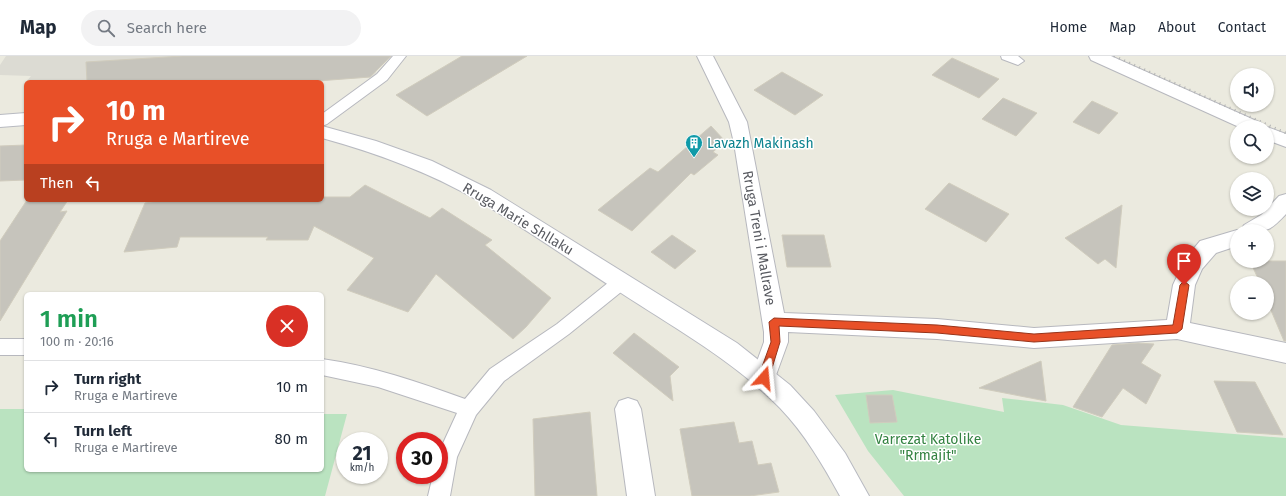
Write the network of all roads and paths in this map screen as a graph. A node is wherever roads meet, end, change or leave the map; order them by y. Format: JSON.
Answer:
{"nodes":[{"id":1,"x":400,"y":56,"type":"edge"},
{"id":2,"x":705,"y":56,"type":"edge"},
{"id":3,"x":1097,"y":56,"type":"edge"},
{"id":4,"x":24,"y":119,"type":"edge"},
{"id":5,"x":324,"y":120,"type":"edge"},
{"id":6,"x":1239,"y":120,"type":"edge"},
{"id":7,"x":0,"y":121,"type":"edge"},
{"id":8,"x":324,"y":133,"type":"edge"},
{"id":9,"x":1274,"y":135,"type":"edge"},
{"id":10,"x":1286,"y":141,"type":"edge"},
{"id":11,"x":1286,"y":201,"type":"edge"},
{"id":12,"x":1262,"y":224,"type":"edge"},
{"id":13,"x":1230,"y":240,"type":"edge"},
{"id":14,"x":620,"y":282,"type":"junction"},
{"id":15,"x":774,"y":322,"type":"junction"},
{"id":16,"x":1177,"y":329,"type":"junction"},
{"id":17,"x":0,"y":347,"type":"edge"},
{"id":18,"x":24,"y":347,"type":"edge"},
{"id":19,"x":1286,"y":353,"type":"edge"},
{"id":20,"x":324,"y":367,"type":"edge"},
{"id":21,"x":764,"y":378,"type":"junction"},
{"id":22,"x":469,"y":409,"type":"junction"},
{"id":23,"x":628,"y":409,"type":"dead end"},
{"id":24,"x":439,"y":496,"type":"edge"},
{"id":25,"x":641,"y":496,"type":"edge"},
{"id":26,"x":855,"y":496,"type":"edge"}],
"edges":[{"from":1,"to":5,"type":"lane"},
{"from":2,"to":15,"type":"street","name":"Rruga Treni i Mallrave"},
{"from":3,"to":6,"type":"street"},
{"from":4,"to":7,"type":"street"},
{"from":8,"to":14,"type":"street","name":"Rruga Marie Shllaku"},
{"from":9,"to":10,"type":"street"},
{"from":11,"to":12,"type":"street"},
{"from":13,"to":16,"type":"street"},
{"from":14,"to":21,"type":"street","name":"Rruga Marie Shllaku"},
{"from":14,"to":22,"type":"lane"},
{"from":15,"to":16,"type":"street"},
{"from":15,"to":21,"type":"street","name":"Rruga Treni i Mallrave"},
{"from":16,"to":19,"type":"street"},
{"from":17,"to":18,"type":"lane"},
{"from":20,"to":22,"type":"lane"},
{"from":21,"to":26,"type":"street","name":"Rruga Marie Shllaku"},
{"from":22,"to":24,"type":"lane"},
{"from":23,"to":25,"type":"street"}]}
